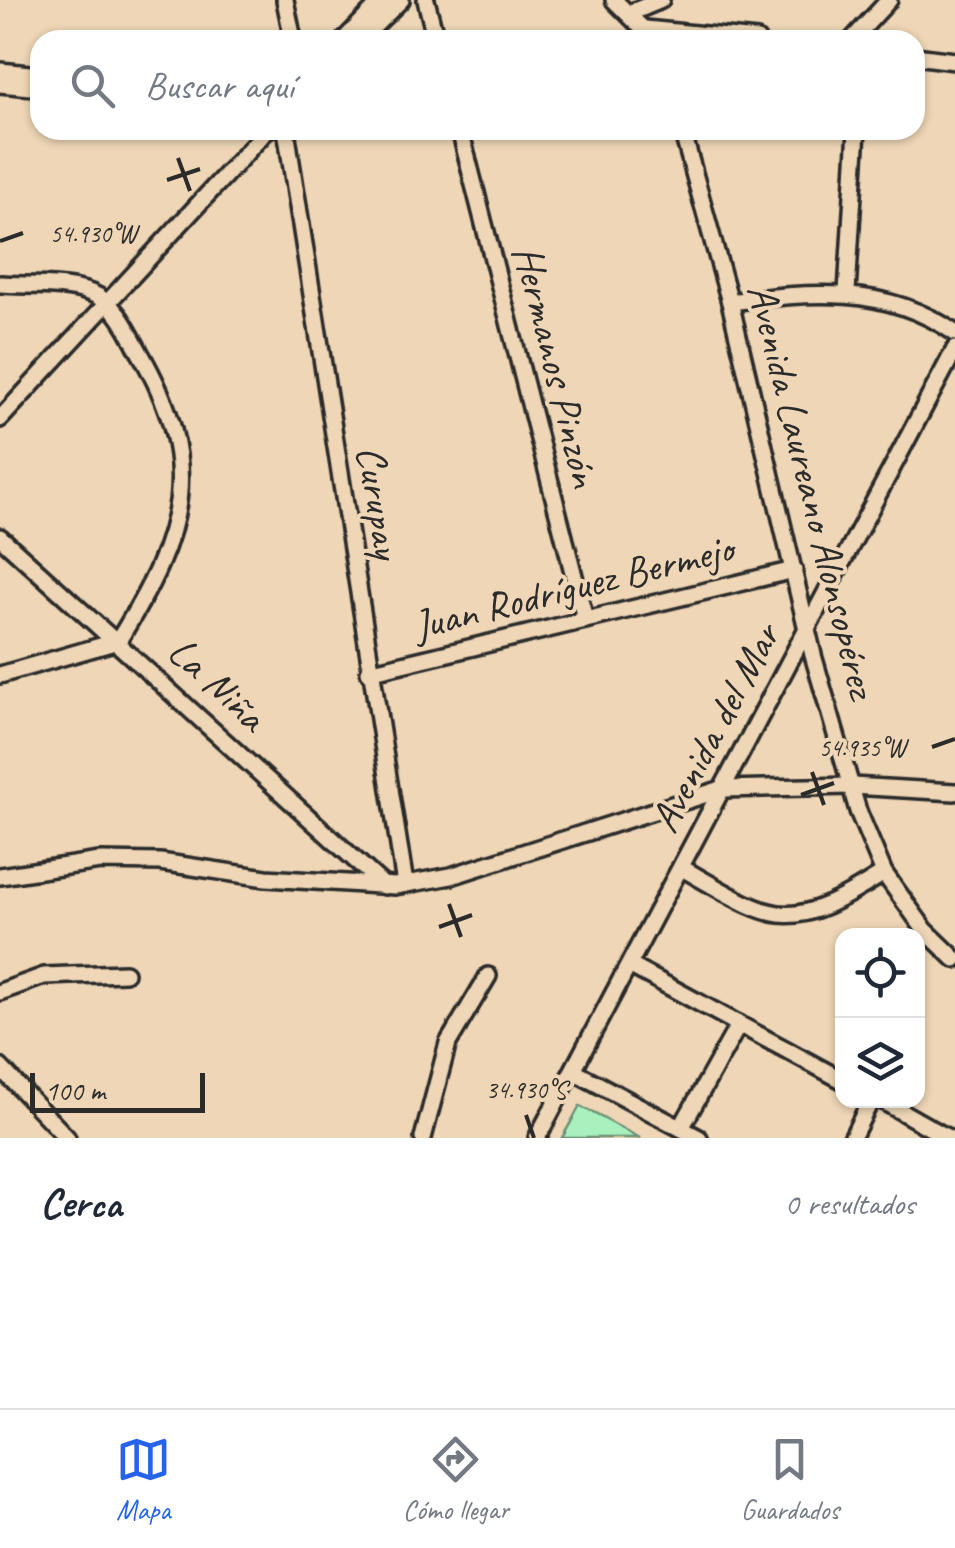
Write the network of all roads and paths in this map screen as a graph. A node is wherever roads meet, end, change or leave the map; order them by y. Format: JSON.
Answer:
{"nodes":[{"id":1,"x":286,"y":0,"type":"edge"},
{"id":2,"x":383,"y":0,"type":"edge"},
{"id":3,"x":400,"y":0,"type":"edge"},
{"id":4,"x":426,"y":0,"type":"edge"},
{"id":5,"x":614,"y":0,"type":"edge"},
{"id":6,"x":661,"y":0,"type":"edge"},
{"id":7,"x":889,"y":0,"type":"edge"},
{"id":8,"x":630,"y":13,"type":"junction"},
{"id":9,"x":291,"y":30,"type":"edge"},
{"id":10,"x":354,"y":30,"type":"edge"},
{"id":11,"x":370,"y":30,"type":"edge"},
{"id":12,"x":434,"y":30,"type":"edge"},
{"id":13,"x":645,"y":30,"type":"edge"},
{"id":14,"x":861,"y":30,"type":"edge"},
{"id":15,"x":925,"y":57,"type":"edge"},
{"id":16,"x":955,"y":61,"type":"edge"},
{"id":17,"x":0,"y":71,"type":"edge"},
{"id":18,"x":30,"y":74,"type":"edge"},
{"id":19,"x":0,"y":84,"type":"edge"},
{"id":20,"x":30,"y":87,"type":"edge"},
{"id":21,"x":258,"y":140,"type":"edge"},
{"id":22,"x":288,"y":140,"type":"edge"},
{"id":23,"x":463,"y":140,"type":"edge"},
{"id":24,"x":685,"y":140,"type":"edge"},
{"id":25,"x":856,"y":140,"type":"edge"},
{"id":26,"x":0,"y":284,"type":"edge"},
{"id":27,"x":846,"y":292,"type":"junction"},
{"id":28,"x":730,"y":302,"type":"junction"},
{"id":29,"x":110,"y":305,"type":"junction"},
{"id":30,"x":955,"y":333,"type":"edge"},
{"id":31,"x":955,"y":349,"type":"edge"},
{"id":32,"x":0,"y":419,"type":"edge"},
{"id":33,"x":0,"y":537,"type":"edge"},
{"id":34,"x":794,"y":570,"type":"junction"},
{"id":35,"x":586,"y":619,"type":"junction"},
{"id":36,"x":806,"y":628,"type":"junction"},
{"id":37,"x":118,"y":641,"type":"junction"},
{"id":38,"x":370,"y":672,"type":"junction"},
{"id":39,"x":0,"y":675,"type":"edge"},
{"id":40,"x":852,"y":786,"type":"junction"},
{"id":41,"x":722,"y":789,"type":"junction"},
{"id":42,"x":955,"y":792,"type":"edge"},
{"id":43,"x":682,"y":868,"type":"junction"},
{"id":44,"x":884,"y":873,"type":"junction"},
{"id":45,"x":0,"y":876,"type":"edge"},
{"id":46,"x":405,"y":884,"type":"junction"},
{"id":47,"x":384,"y":886,"type":"junction"},
{"id":48,"x":955,"y":959,"type":"edge"},
{"id":49,"x":631,"y":966,"type":"junction"},
{"id":50,"x":125,"y":972,"type":"dead end"},
{"id":51,"x":488,"y":976,"type":"dead end"},
{"id":52,"x":0,"y":992,"type":"edge"},
{"id":53,"x":739,"y":1024,"type":"junction"},
{"id":54,"x":0,"y":1067,"type":"edge"},
{"id":55,"x":574,"y":1071,"type":"junction"},
{"id":56,"x":835,"y":1076,"type":"edge"},
{"id":57,"x":867,"y":1108,"type":"edge"},
{"id":58,"x":894,"y":1108,"type":"edge"},
{"id":59,"x":681,"y":1128,"type":"junction"},
{"id":60,"x":68,"y":1138,"type":"edge"},
{"id":61,"x":423,"y":1138,"type":"edge"},
{"id":62,"x":537,"y":1138,"type":"edge"},
{"id":63,"x":698,"y":1138,"type":"edge"},
{"id":64,"x":852,"y":1138,"type":"edge"},
{"id":65,"x":948,"y":1138,"type":"edge"}],
"edges":[{"from":1,"to":9,"type":"street"},
{"from":2,"to":10,"type":"street"},
{"from":3,"to":11,"type":"street"},
{"from":4,"to":12,"type":"street"},
{"from":5,"to":8,"type":"street"},
{"from":6,"to":8,"type":"street"},
{"from":7,"to":14,"type":"street"},
{"from":8,"to":13,"type":"street"},
{"from":15,"to":16,"type":"street"},
{"from":17,"to":18,"type":"street"},
{"from":19,"to":20,"type":"street"},
{"from":21,"to":29,"type":"street"},
{"from":22,"to":38,"type":"street","name":"Curupay"},
{"from":23,"to":35,"type":"street","name":"Hermanos Pinzón"},
{"from":24,"to":28,"type":"street","name":"Avenida Laureano Alonsopérez"},
{"from":25,"to":27,"type":"street"},
{"from":26,"to":29,"type":"street"},
{"from":27,"to":28,"type":"street"},
{"from":27,"to":30,"type":"street"},
{"from":28,"to":34,"type":"street","name":"Avenida Laureano Alonsopérez"},
{"from":29,"to":32,"type":"street"},
{"from":29,"to":37,"type":"street"},
{"from":31,"to":36,"type":"street","name":"Avenida del Mar"},
{"from":33,"to":37,"type":"street","name":"La Niña"},
{"from":34,"to":35,"type":"street","name":"Juan Rodríguez Bermejo"},
{"from":34,"to":36,"type":"street","name":"Avenida Laureano Alonsopérez"},
{"from":35,"to":38,"type":"street","name":"Juan Rodríguez Bermejo"},
{"from":36,"to":40,"type":"street","name":"Avenida Laureano Alonsopérez"},
{"from":36,"to":41,"type":"street","name":"Avenida del Mar"},
{"from":37,"to":39,"type":"street"},
{"from":37,"to":47,"type":"street","name":"La Niña"},
{"from":38,"to":46,"type":"street","name":"Curupay"},
{"from":40,"to":41,"type":"street"},
{"from":40,"to":42,"type":"street"},
{"from":40,"to":44,"type":"street","name":"Avenida Laureano Alonsopérez"},
{"from":41,"to":43,"type":"street","name":"Avenida del Mar"},
{"from":41,"to":46,"type":"street"},
{"from":43,"to":44,"type":"street"},
{"from":43,"to":49,"type":"street","name":"Avenida del Mar"},
{"from":44,"to":48,"type":"street","name":"Avenida Laureano Alonsopérez"},
{"from":45,"to":47,"type":"street"},
{"from":46,"to":47,"type":"street"},
{"from":49,"to":53,"type":"street"},
{"from":49,"to":55,"type":"street","name":"Avenida del Mar"},
{"from":50,"to":52,"type":"street"},
{"from":51,"to":61,"type":"street"},
{"from":53,"to":56,"type":"street"},
{"from":53,"to":59,"type":"street"},
{"from":54,"to":60,"type":"street"},
{"from":55,"to":59,"type":"street"},
{"from":55,"to":62,"type":"street","name":"Avenida del Mar"},
{"from":57,"to":64,"type":"street"},
{"from":58,"to":65,"type":"street"},
{"from":59,"to":63,"type":"street"}]}
